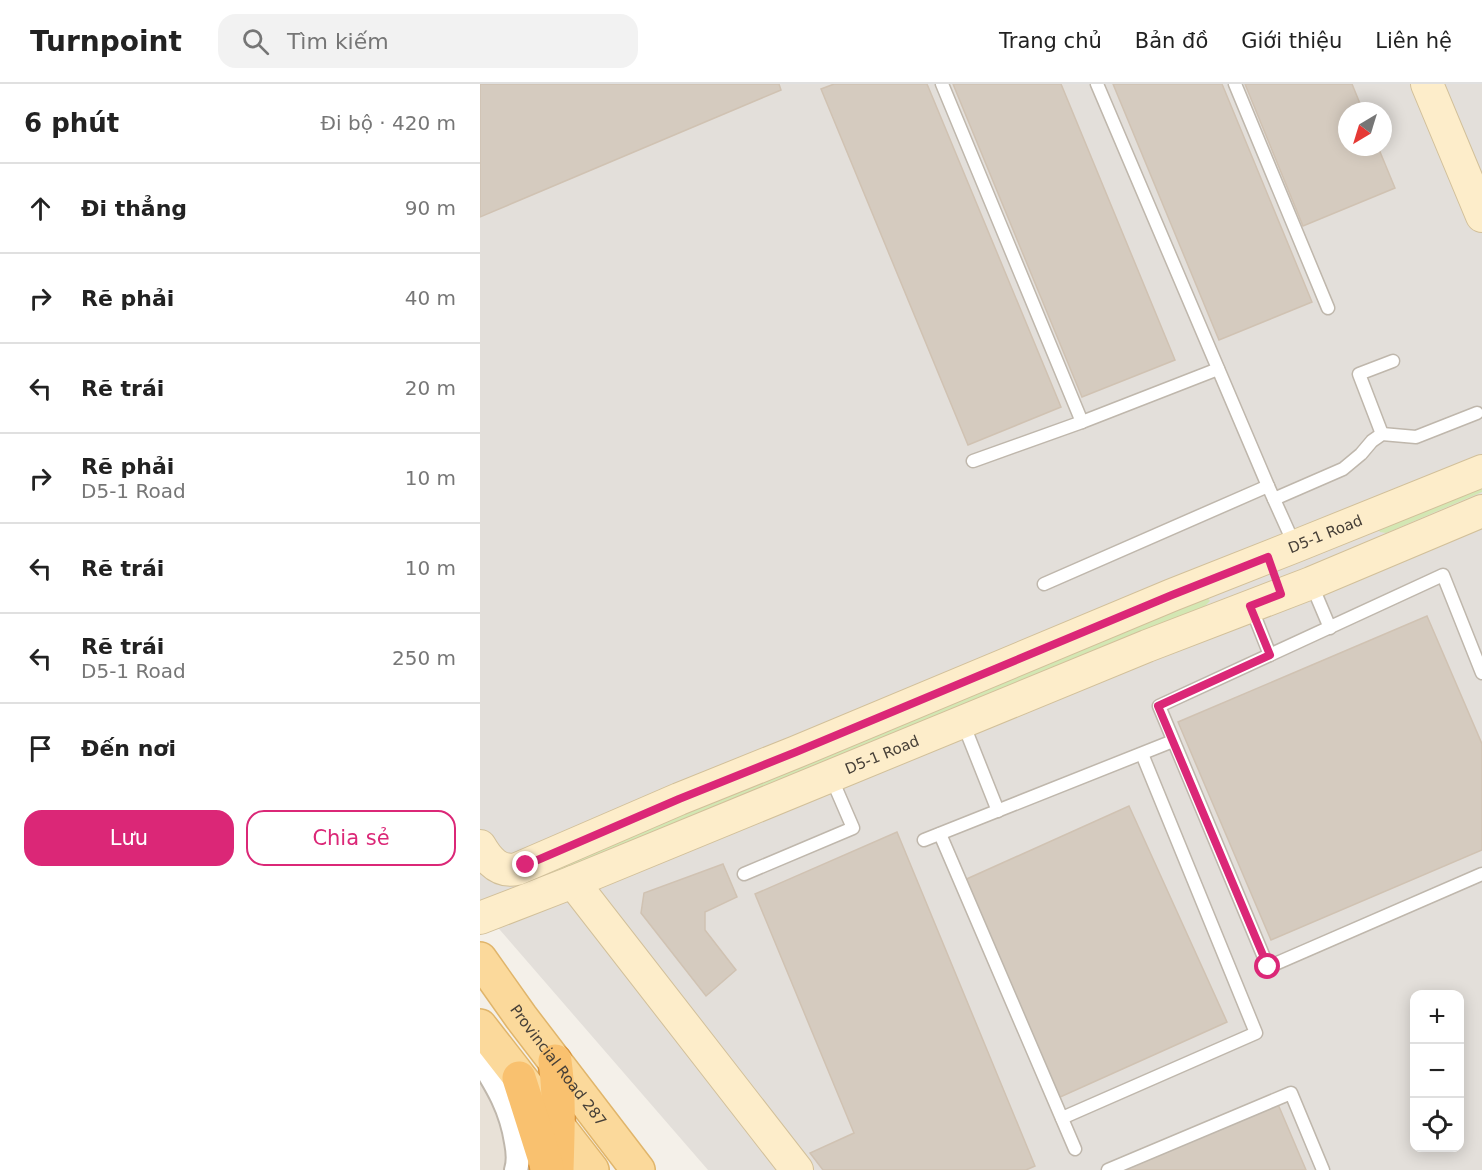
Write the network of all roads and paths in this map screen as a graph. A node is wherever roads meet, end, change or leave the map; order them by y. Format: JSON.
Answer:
{"nodes":[{"id":1,"x":942,"y":84,"type":"edge"},
{"id":2,"x":1097,"y":84,"type":"edge"},
{"id":3,"x":1235,"y":84,"type":"edge"},
{"id":4,"x":1427,"y":84,"type":"edge"},
{"id":5,"x":1482,"y":216,"type":"edge"},
{"id":6,"x":1328,"y":308,"type":"dead end"},
{"id":7,"x":1393,"y":361,"type":"dead end"},
{"id":8,"x":1218,"y":369,"type":"junction"},
{"id":9,"x":1477,"y":413,"type":"dead end"},
{"id":10,"x":1082,"y":422,"type":"junction"},
{"id":11,"x":1382,"y":434,"type":"junction"},
{"id":12,"x":973,"y":461,"type":"dead end"},
{"id":13,"x":1482,"y":471,"type":"edge"},
{"id":14,"x":1268,"y":486,"type":"junction"},
{"id":15,"x":1274,"y":499,"type":"junction"},
{"id":16,"x":1482,"y":511,"type":"edge"},
{"id":17,"x":1282,"y":552,"type":"junction"},
{"id":18,"x":1311,"y":583,"type":"junction"},
{"id":19,"x":1044,"y":584,"type":"dead end"},
{"id":20,"x":1281,"y":594,"type":"junction"},
{"id":21,"x":1250,"y":606,"type":"junction"},
{"id":22,"x":1330,"y":628,"type":"junction"},
{"id":23,"x":1270,"y":655,"type":"junction"},
{"id":24,"x":1482,"y":673,"type":"edge"},
{"id":25,"x":963,"y":722,"type":"junction"},
{"id":26,"x":1173,"y":741,"type":"junction"},
{"id":27,"x":1142,"y":754,"type":"junction"},
{"id":28,"x":831,"y":776,"type":"junction"},
{"id":29,"x":998,"y":811,"type":"junction"},
{"id":30,"x":940,"y":834,"type":"junction"},
{"id":31,"x":924,"y":840,"type":"dead end"},
{"id":32,"x":480,"y":846,"type":"edge"},
{"id":33,"x":744,"y":874,"type":"dead end"},
{"id":34,"x":1482,"y":874,"type":"edge"},
{"id":35,"x":573,"y":882,"type":"junction"},
{"id":36,"x":480,"y":918,"type":"edge"},
{"id":37,"x":480,"y":959,"type":"edge"},
{"id":38,"x":480,"y":1026,"type":"edge"},
{"id":39,"x":480,"y":1059,"type":"edge"},
{"id":40,"x":555,"y":1061,"type":"junction"},
{"id":41,"x":519,"y":1078,"type":"junction"},
{"id":42,"x":1062,"y":1118,"type":"junction"},
{"id":43,"x":558,"y":1127,"type":"junction"},
{"id":44,"x":1075,"y":1149,"type":"dead end"},
{"id":45,"x":516,"y":1170,"type":"edge"},
{"id":46,"x":546,"y":1170,"type":"edge"},
{"id":47,"x":557,"y":1170,"type":"edge"},
{"id":48,"x":592,"y":1170,"type":"edge"},
{"id":49,"x":638,"y":1170,"type":"edge"},
{"id":50,"x":797,"y":1170,"type":"edge"},
{"id":51,"x":1107,"y":1170,"type":"edge"},
{"id":52,"x":1323,"y":1170,"type":"edge"}],
"edges":[{"from":1,"to":10,"type":"lane"},
{"from":2,"to":8,"type":"lane"},
{"from":3,"to":6,"type":"lane"},
{"from":4,"to":5,"type":"main road"},
{"from":7,"to":11,"type":"lane"},
{"from":8,"to":10,"type":"lane"},
{"from":8,"to":14,"type":"lane"},
{"from":9,"to":11,"type":"lane"},
{"from":10,"to":12,"type":"lane"},
{"from":11,"to":15,"type":"lane"},
{"from":13,"to":17,"type":"main road","name":"D5-1 Road"},
{"from":14,"to":15,"type":"lane"},
{"from":14,"to":19,"type":"lane"},
{"from":15,"to":17,"type":"lane"},
{"from":16,"to":18,"type":"main road","name":"D5-1 Road"},
{"from":17,"to":20,"type":"main road"},
{"from":17,"to":32,"type":"main road","name":"D5-1 Road"},
{"from":18,"to":20,"type":"main road","name":"D5-1 Road"},
{"from":18,"to":22,"type":"lane"},
{"from":20,"to":21,"type":"main road","name":"D5-1 Road"},
{"from":21,"to":23,"type":"lane"},
{"from":21,"to":25,"type":"main road","name":"D5-1 Road"},
{"from":22,"to":23,"type":"lane"},
{"from":22,"to":24,"type":"lane"},
{"from":23,"to":26,"type":"lane"},
{"from":25,"to":28,"type":"main road","name":"D5-1 Road"},
{"from":25,"to":29,"type":"lane"},
{"from":26,"to":27,"type":"lane"},
{"from":26,"to":34,"type":"lane"},
{"from":27,"to":29,"type":"lane"},
{"from":27,"to":42,"type":"lane"},
{"from":28,"to":33,"type":"lane"},
{"from":28,"to":35,"type":"main road","name":"D5-1 Road"},
{"from":29,"to":30,"type":"lane"},
{"from":30,"to":31,"type":"lane"},
{"from":30,"to":42,"type":"lane"},
{"from":35,"to":36,"type":"main road","name":"D5-1 Road"},
{"from":35,"to":50,"type":"main road"},
{"from":37,"to":40,"type":"main road","name":"Provincial Road 287"},
{"from":38,"to":41,"type":"main road"},
{"from":39,"to":45,"type":"street"},
{"from":40,"to":43,"type":"highway"},
{"from":40,"to":49,"type":"main road","name":"Provincial Road 287"},
{"from":41,"to":43,"type":"main road"},
{"from":41,"to":46,"type":"highway"},
{"from":42,"to":44,"type":"lane"},
{"from":43,"to":47,"type":"highway"},
{"from":43,"to":48,"type":"main road"},
{"from":51,"to":52,"type":"lane"}]}
